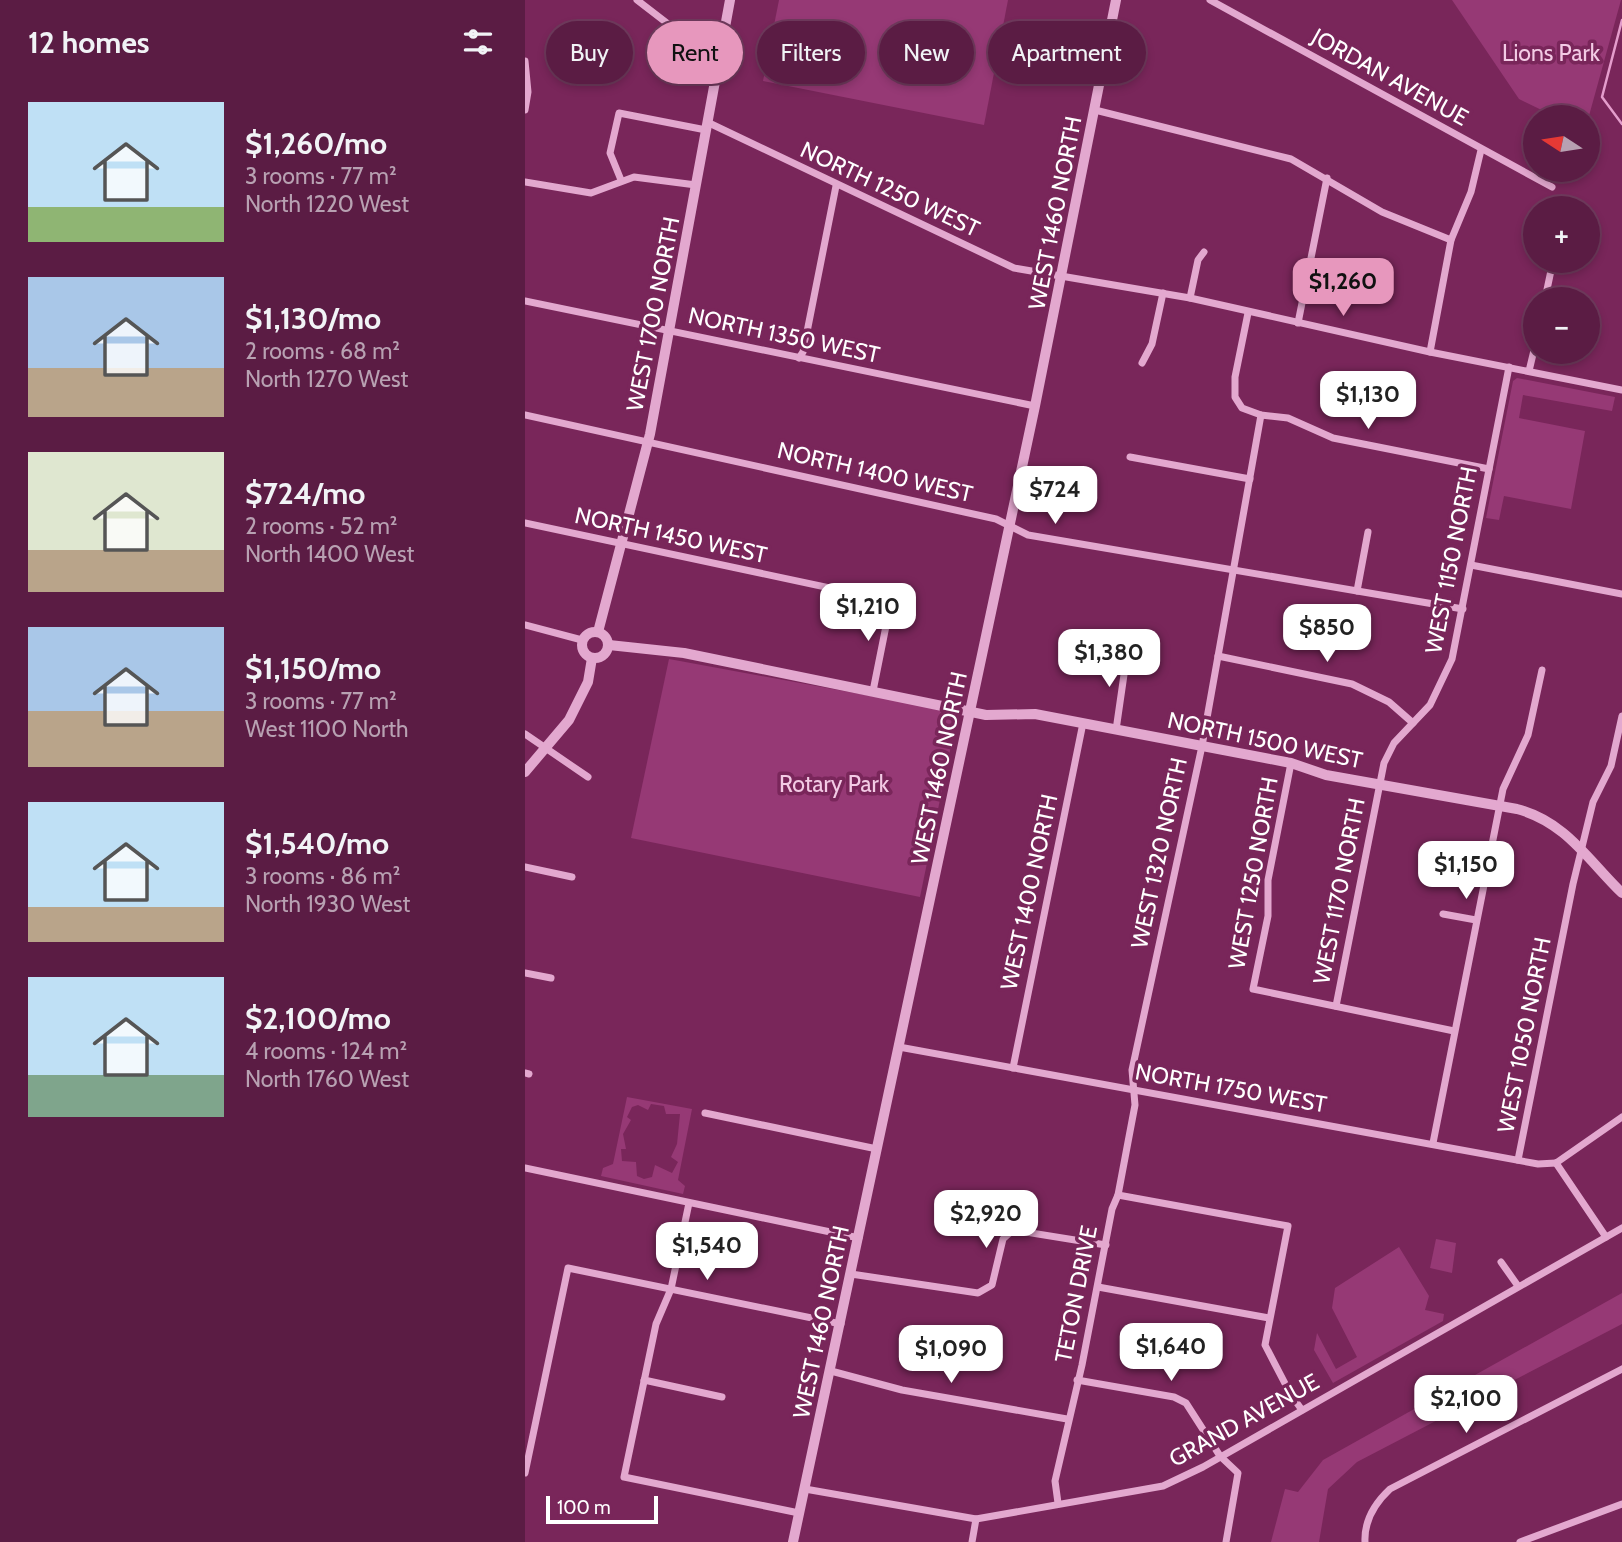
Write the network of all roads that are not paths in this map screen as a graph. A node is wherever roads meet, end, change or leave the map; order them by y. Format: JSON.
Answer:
{"nodes":[{"id":1,"x":637,"y":0,"type":"edge"},
{"id":2,"x":730,"y":0,"type":"edge"},
{"id":3,"x":1116,"y":0,"type":"edge"},
{"id":4,"x":1210,"y":0,"type":"edge"},
{"id":5,"x":664,"y":21,"type":"edge"},
{"id":6,"x":726,"y":21,"type":"edge"},
{"id":7,"x":525,"y":61,"type":"edge"},
{"id":8,"x":714,"y":84,"type":"edge"},
{"id":9,"x":525,"y":110,"type":"edge"},
{"id":10,"x":1095,"y":110,"type":"junction"},
{"id":11,"x":706,"y":126,"type":"junction"},
{"id":12,"x":1481,"y":150,"type":"junction"},
{"id":13,"x":1327,"y":178,"type":"junction"},
{"id":14,"x":621,"y":180,"type":"junction"},
{"id":15,"x":525,"y":182,"type":"edge"},
{"id":16,"x":696,"y":186,"type":"junction"},
{"id":17,"x":836,"y":186,"type":"junction"},
{"id":18,"x":1552,"y":187,"type":"dead end"},
{"id":19,"x":1451,"y":240,"type":"junction"},
{"id":20,"x":1204,"y":252,"type":"dead end"},
{"id":21,"x":1062,"y":277,"type":"junction"},
{"id":22,"x":1163,"y":293,"type":"junction"},
{"id":23,"x":1190,"y":298,"type":"junction"},
{"id":24,"x":525,"y":301,"type":"edge"},
{"id":25,"x":1248,"y":313,"type":"junction"},
{"id":26,"x":1298,"y":323,"type":"junction"},
{"id":27,"x":671,"y":332,"type":"junction"},
{"id":28,"x":1430,"y":352,"type":"junction"},
{"id":29,"x":799,"y":358,"type":"junction"},
{"id":30,"x":1142,"y":363,"type":"dead end"},
{"id":31,"x":1530,"y":364,"type":"edge"},
{"id":32,"x":1509,"y":367,"type":"junction"},
{"id":33,"x":1529,"y":370,"type":"junction"},
{"id":34,"x":1622,"y":390,"type":"edge"},
{"id":35,"x":1035,"y":406,"type":"junction"},
{"id":36,"x":525,"y":415,"type":"edge"},
{"id":37,"x":1261,"y":415,"type":"junction"},
{"id":38,"x":649,"y":440,"type":"junction"},
{"id":39,"x":1130,"y":457,"type":"dead end"},
{"id":40,"x":1489,"y":469,"type":"junction"},
{"id":41,"x":1250,"y":479,"type":"junction"},
{"id":42,"x":525,"y":523,"type":"edge"},
{"id":43,"x":1010,"y":526,"type":"junction"},
{"id":44,"x":1369,"y":532,"type":"dead end"},
{"id":45,"x":622,"y":546,"type":"junction"},
{"id":46,"x":1471,"y":565,"type":"junction"},
{"id":47,"x":1235,"y":571,"type":"junction"},
{"id":48,"x":1357,"y":591,"type":"junction"},
{"id":49,"x":1622,"y":594,"type":"edge"},
{"id":50,"x":1463,"y":609,"type":"junction"},
{"id":51,"x":525,"y":625,"type":"edge"},
{"id":52,"x":598,"y":632,"type":"junction"},
{"id":53,"x":1081,"y":633,"type":"dead end"},
{"id":54,"x":582,"y":640,"type":"junction"},
{"id":55,"x":609,"y":645,"type":"junction"},
{"id":56,"x":1219,"y":656,"type":"junction"},
{"id":57,"x":592,"y":658,"type":"junction"},
{"id":58,"x":1542,"y":670,"type":"dead end"},
{"id":59,"x":873,"y":691,"type":"junction"},
{"id":60,"x":970,"y":710,"type":"junction"},
{"id":61,"x":1622,"y":716,"type":"edge"},
{"id":62,"x":1083,"y":723,"type":"junction"},
{"id":63,"x":1413,"y":723,"type":"junction"},
{"id":64,"x":1116,"y":730,"type":"junction"},
{"id":65,"x":525,"y":734,"type":"edge"},
{"id":66,"x":1202,"y":746,"type":"junction"},
{"id":67,"x":545,"y":748,"type":"junction"},
{"id":68,"x":1291,"y":763,"type":"junction"},
{"id":69,"x":525,"y":772,"type":"edge"},
{"id":70,"x":588,"y":777,"type":"dead end"},
{"id":71,"x":1381,"y":783,"type":"junction"},
{"id":72,"x":1500,"y":806,"type":"junction"},
{"id":73,"x":1583,"y":849,"type":"junction"},
{"id":74,"x":525,"y":867,"type":"edge"},
{"id":75,"x":572,"y":877,"type":"dead end"},
{"id":76,"x":1622,"y":893,"type":"edge"},
{"id":77,"x":1443,"y":914,"type":"dead end"},
{"id":78,"x":1476,"y":920,"type":"junction"},
{"id":79,"x":525,"y":973,"type":"edge"},
{"id":80,"x":551,"y":978,"type":"dead end"},
{"id":81,"x":1336,"y":1006,"type":"junction"},
{"id":82,"x":1454,"y":1031,"type":"junction"},
{"id":83,"x":899,"y":1047,"type":"junction"},
{"id":84,"x":1013,"y":1068,"type":"junction"},
{"id":85,"x":1133,"y":1091,"type":"junction"},
{"id":86,"x":705,"y":1113,"type":"dead end"},
{"id":87,"x":1622,"y":1117,"type":"edge"},
{"id":88,"x":1433,"y":1143,"type":"junction"},
{"id":89,"x":877,"y":1149,"type":"junction"},
{"id":90,"x":1518,"y":1160,"type":"junction"},
{"id":91,"x":1556,"y":1163,"type":"junction"},
{"id":92,"x":525,"y":1168,"type":"edge"},
{"id":93,"x":1118,"y":1195,"type":"junction"},
{"id":94,"x":689,"y":1203,"type":"junction"},
{"id":95,"x":1622,"y":1228,"type":"edge"},
{"id":96,"x":1606,"y":1237,"type":"junction"},
{"id":97,"x":859,"y":1238,"type":"junction"},
{"id":98,"x":1106,"y":1245,"type":"junction"},
{"id":99,"x":1501,"y":1262,"type":"dead end"},
{"id":100,"x":851,"y":1274,"type":"junction"},
{"id":101,"x":1098,"y":1286,"type":"junction"},
{"id":102,"x":1518,"y":1286,"type":"junction"},
{"id":103,"x":671,"y":1289,"type":"junction"},
{"id":104,"x":1269,"y":1318,"type":"junction"},
{"id":105,"x":841,"y":1325,"type":"junction"},
{"id":106,"x":1622,"y":1369,"type":"edge"},
{"id":107,"x":831,"y":1371,"type":"junction"},
{"id":108,"x":644,"y":1380,"type":"junction"},
{"id":109,"x":1077,"y":1380,"type":"junction"},
{"id":110,"x":722,"y":1397,"type":"dead end"},
{"id":111,"x":1302,"y":1410,"type":"junction"},
{"id":112,"x":1067,"y":1419,"type":"junction"},
{"id":113,"x":1220,"y":1456,"type":"junction"},
{"id":114,"x":525,"y":1473,"type":"edge"},
{"id":115,"x":805,"y":1489,"type":"junction"},
{"id":116,"x":1058,"y":1503,"type":"junction"},
{"id":117,"x":1622,"y":1504,"type":"edge"},
{"id":118,"x":799,"y":1513,"type":"junction"},
{"id":119,"x":976,"y":1519,"type":"junction"},
{"id":120,"x":793,"y":1542,"type":"edge"},
{"id":121,"x":972,"y":1542,"type":"edge"},
{"id":122,"x":1226,"y":1542,"type":"edge"},
{"id":123,"x":1365,"y":1542,"type":"edge"},
{"id":124,"x":1520,"y":1542,"type":"edge"}],
"edges":[{"from":1,"to":5,"type":"street"},
{"from":2,"to":6,"type":"street","name":"WEST 1700 NORTH"},
{"from":3,"to":10,"type":"street","name":"WEST 1460 NORTH"},
{"from":4,"to":12,"type":"street","name":"JORDAN AVENUE"},
{"from":7,"to":9,"type":"street"},
{"from":8,"to":11,"type":"street","name":"WEST 1700 NORTH"},
{"from":10,"to":13,"type":"street"},
{"from":10,"to":21,"type":"street","name":"WEST 1460 NORTH"},
{"from":11,"to":14,"type":"street","name":"NORTH 1250 WEST"},
{"from":11,"to":16,"type":"street","name":"WEST 1700 NORTH"},
{"from":11,"to":17,"type":"street","name":"NORTH 1250 WEST"},
{"from":12,"to":18,"type":"street","name":"JORDAN AVENUE"},
{"from":12,"to":19,"type":"street"},
{"from":13,"to":19,"type":"street"},
{"from":13,"to":26,"type":"street"},
{"from":14,"to":15,"type":"street"},
{"from":14,"to":16,"type":"street"},
{"from":16,"to":27,"type":"street","name":"WEST 1700 NORTH"},
{"from":17,"to":21,"type":"street","name":"NORTH 1250 WEST"},
{"from":17,"to":29,"type":"street"},
{"from":19,"to":28,"type":"street"},
{"from":20,"to":23,"type":"street"},
{"from":21,"to":22,"type":"street","name":"NORTH 1250 WEST"},
{"from":21,"to":35,"type":"street","name":"WEST 1460 NORTH"},
{"from":22,"to":23,"type":"street","name":"NORTH 1250 WEST"},
{"from":22,"to":30,"type":"street"},
{"from":23,"to":25,"type":"street","name":"NORTH 1250 WEST"},
{"from":24,"to":27,"type":"street","name":"NORTH 1350 WEST"},
{"from":25,"to":26,"type":"street","name":"NORTH 1250 WEST"},
{"from":25,"to":37,"type":"street"},
{"from":26,"to":28,"type":"street","name":"NORTH 1250 WEST"},
{"from":27,"to":29,"type":"street","name":"NORTH 1350 WEST"},
{"from":27,"to":38,"type":"street","name":"WEST 1700 NORTH"},
{"from":28,"to":32,"type":"street","name":"NORTH 1250 WEST"},
{"from":29,"to":35,"type":"street","name":"NORTH 1350 WEST"},
{"from":31,"to":33,"type":"street"},
{"from":32,"to":33,"type":"street","name":"NORTH 1250 WEST"},
{"from":32,"to":40,"type":"street","name":"WEST 1150 NORTH"},
{"from":33,"to":34,"type":"street","name":"NORTH 1250 WEST"},
{"from":35,"to":43,"type":"street","name":"WEST 1460 NORTH"},
{"from":36,"to":38,"type":"street","name":"NORTH 1400 WEST"},
{"from":37,"to":40,"type":"street"},
{"from":37,"to":41,"type":"street","name":"WEST 1320 NORTH"},
{"from":38,"to":43,"type":"street","name":"NORTH 1400 WEST"},
{"from":38,"to":45,"type":"street","name":"WEST 1700 NORTH"},
{"from":39,"to":41,"type":"street"},
{"from":40,"to":46,"type":"street","name":"WEST 1150 NORTH"},
{"from":41,"to":47,"type":"street","name":"WEST 1320 NORTH"},
{"from":42,"to":45,"type":"street","name":"NORTH 1450 WEST"},
{"from":43,"to":47,"type":"street","name":"NORTH 1400 WEST"},
{"from":43,"to":60,"type":"street","name":"WEST 1460 NORTH"},
{"from":44,"to":48,"type":"street"},
{"from":45,"to":52,"type":"street","name":"WEST 1700 NORTH"},
{"from":45,"to":59,"type":"street","name":"NORTH 1450 WEST"},
{"from":46,"to":49,"type":"street"},
{"from":46,"to":50,"type":"street","name":"WEST 1150 NORTH"},
{"from":47,"to":48,"type":"street","name":"NORTH 1400 WEST"},
{"from":47,"to":56,"type":"street","name":"WEST 1320 NORTH"},
{"from":48,"to":50,"type":"street","name":"NORTH 1400 WEST"},
{"from":50,"to":63,"type":"street","name":"WEST 1150 NORTH"},
{"from":51,"to":54,"type":"street"},
{"from":52,"to":54,"type":"street"},
{"from":52,"to":55,"type":"street"},
{"from":53,"to":64,"type":"street"},
{"from":54,"to":57,"type":"street"},
{"from":55,"to":57,"type":"street"},
{"from":55,"to":59,"type":"street","name":"NORTH 1500 WEST"},
{"from":56,"to":63,"type":"street"},
{"from":56,"to":66,"type":"street","name":"WEST 1320 NORTH"},
{"from":57,"to":67,"type":"street"},
{"from":58,"to":72,"type":"street"},
{"from":59,"to":60,"type":"street","name":"NORTH 1500 WEST"},
{"from":60,"to":62,"type":"street","name":"NORTH 1500 WEST"},
{"from":60,"to":83,"type":"street","name":"WEST 1460 NORTH"},
{"from":61,"to":73,"type":"street","name":"WEST 1050 NORTH"},
{"from":62,"to":64,"type":"street","name":"NORTH 1500 WEST"},
{"from":62,"to":84,"type":"street","name":"WEST 1400 NORTH"},
{"from":63,"to":71,"type":"street","name":"WEST 1150 NORTH"},
{"from":64,"to":66,"type":"street","name":"NORTH 1500 WEST"},
{"from":65,"to":67,"type":"street"},
{"from":66,"to":68,"type":"street","name":"NORTH 1500 WEST"},
{"from":66,"to":85,"type":"street","name":"WEST 1320 NORTH"},
{"from":67,"to":69,"type":"street"},
{"from":67,"to":70,"type":"street"},
{"from":68,"to":71,"type":"street","name":"NORTH 1500 WEST"},
{"from":68,"to":81,"type":"street","name":"WEST 1250 NORTH"},
{"from":71,"to":72,"type":"street","name":"NORTH 1500 WEST"},
{"from":71,"to":81,"type":"street","name":"WEST 1170 NORTH"},
{"from":72,"to":73,"type":"street","name":"NORTH 1500 WEST"},
{"from":72,"to":78,"type":"street"},
{"from":73,"to":76,"type":"street","name":"NORTH 1500 WEST"},
{"from":73,"to":90,"type":"street","name":"WEST 1050 NORTH"},
{"from":74,"to":75,"type":"street"},
{"from":77,"to":78,"type":"street"},
{"from":78,"to":82,"type":"street"},
{"from":79,"to":80,"type":"street"},
{"from":81,"to":82,"type":"street"},
{"from":82,"to":88,"type":"street"},
{"from":83,"to":84,"type":"street","name":"NORTH 1750 WEST"},
{"from":83,"to":89,"type":"street","name":"WEST 1460 NORTH"},
{"from":84,"to":85,"type":"street","name":"NORTH 1750 WEST"},
{"from":85,"to":88,"type":"street","name":"NORTH 1750 WEST"},
{"from":85,"to":93,"type":"street","name":"TETON DRIVE"},
{"from":86,"to":89,"type":"street"},
{"from":87,"to":91,"type":"street"},
{"from":88,"to":90,"type":"street","name":"NORTH 1750 WEST"},
{"from":89,"to":97,"type":"street","name":"WEST 1460 NORTH"},
{"from":90,"to":91,"type":"street","name":"NORTH 1750 WEST"},
{"from":91,"to":96,"type":"street"},
{"from":92,"to":94,"type":"street"},
{"from":93,"to":98,"type":"street","name":"TETON DRIVE"},
{"from":93,"to":104,"type":"street"},
{"from":94,"to":97,"type":"street"},
{"from":94,"to":103,"type":"street"},
{"from":95,"to":96,"type":"street","name":"GRAND AVENUE"},
{"from":96,"to":102,"type":"street","name":"GRAND AVENUE"},
{"from":97,"to":100,"type":"street","name":"WEST 1460 NORTH"},
{"from":98,"to":100,"type":"street"},
{"from":98,"to":101,"type":"street","name":"TETON DRIVE"},
{"from":99,"to":102,"type":"street"},
{"from":100,"to":105,"type":"street","name":"WEST 1460 NORTH"},
{"from":101,"to":104,"type":"street"},
{"from":101,"to":109,"type":"street","name":"TETON DRIVE"},
{"from":102,"to":111,"type":"street","name":"GRAND AVENUE"},
{"from":103,"to":105,"type":"street"},
{"from":103,"to":108,"type":"street"},
{"from":103,"to":114,"type":"street"},
{"from":104,"to":111,"type":"street"},
{"from":105,"to":107,"type":"street","name":"WEST 1460 NORTH"},
{"from":106,"to":123,"type":"street"},
{"from":107,"to":112,"type":"street"},
{"from":107,"to":115,"type":"street","name":"WEST 1460 NORTH"},
{"from":108,"to":110,"type":"street"},
{"from":108,"to":118,"type":"street"},
{"from":109,"to":112,"type":"street","name":"TETON DRIVE"},
{"from":109,"to":113,"type":"street"},
{"from":111,"to":113,"type":"street","name":"GRAND AVENUE"},
{"from":112,"to":116,"type":"street","name":"TETON DRIVE"},
{"from":113,"to":116,"type":"street","name":"GRAND AVENUE"},
{"from":113,"to":122,"type":"street"},
{"from":115,"to":118,"type":"street","name":"WEST 1460 NORTH"},
{"from":115,"to":119,"type":"street","name":"GRAND AVENUE"},
{"from":116,"to":119,"type":"street","name":"GRAND AVENUE"},
{"from":117,"to":124,"type":"street"},
{"from":118,"to":120,"type":"street","name":"WEST 1460 NORTH"},
{"from":119,"to":121,"type":"street"}]}
